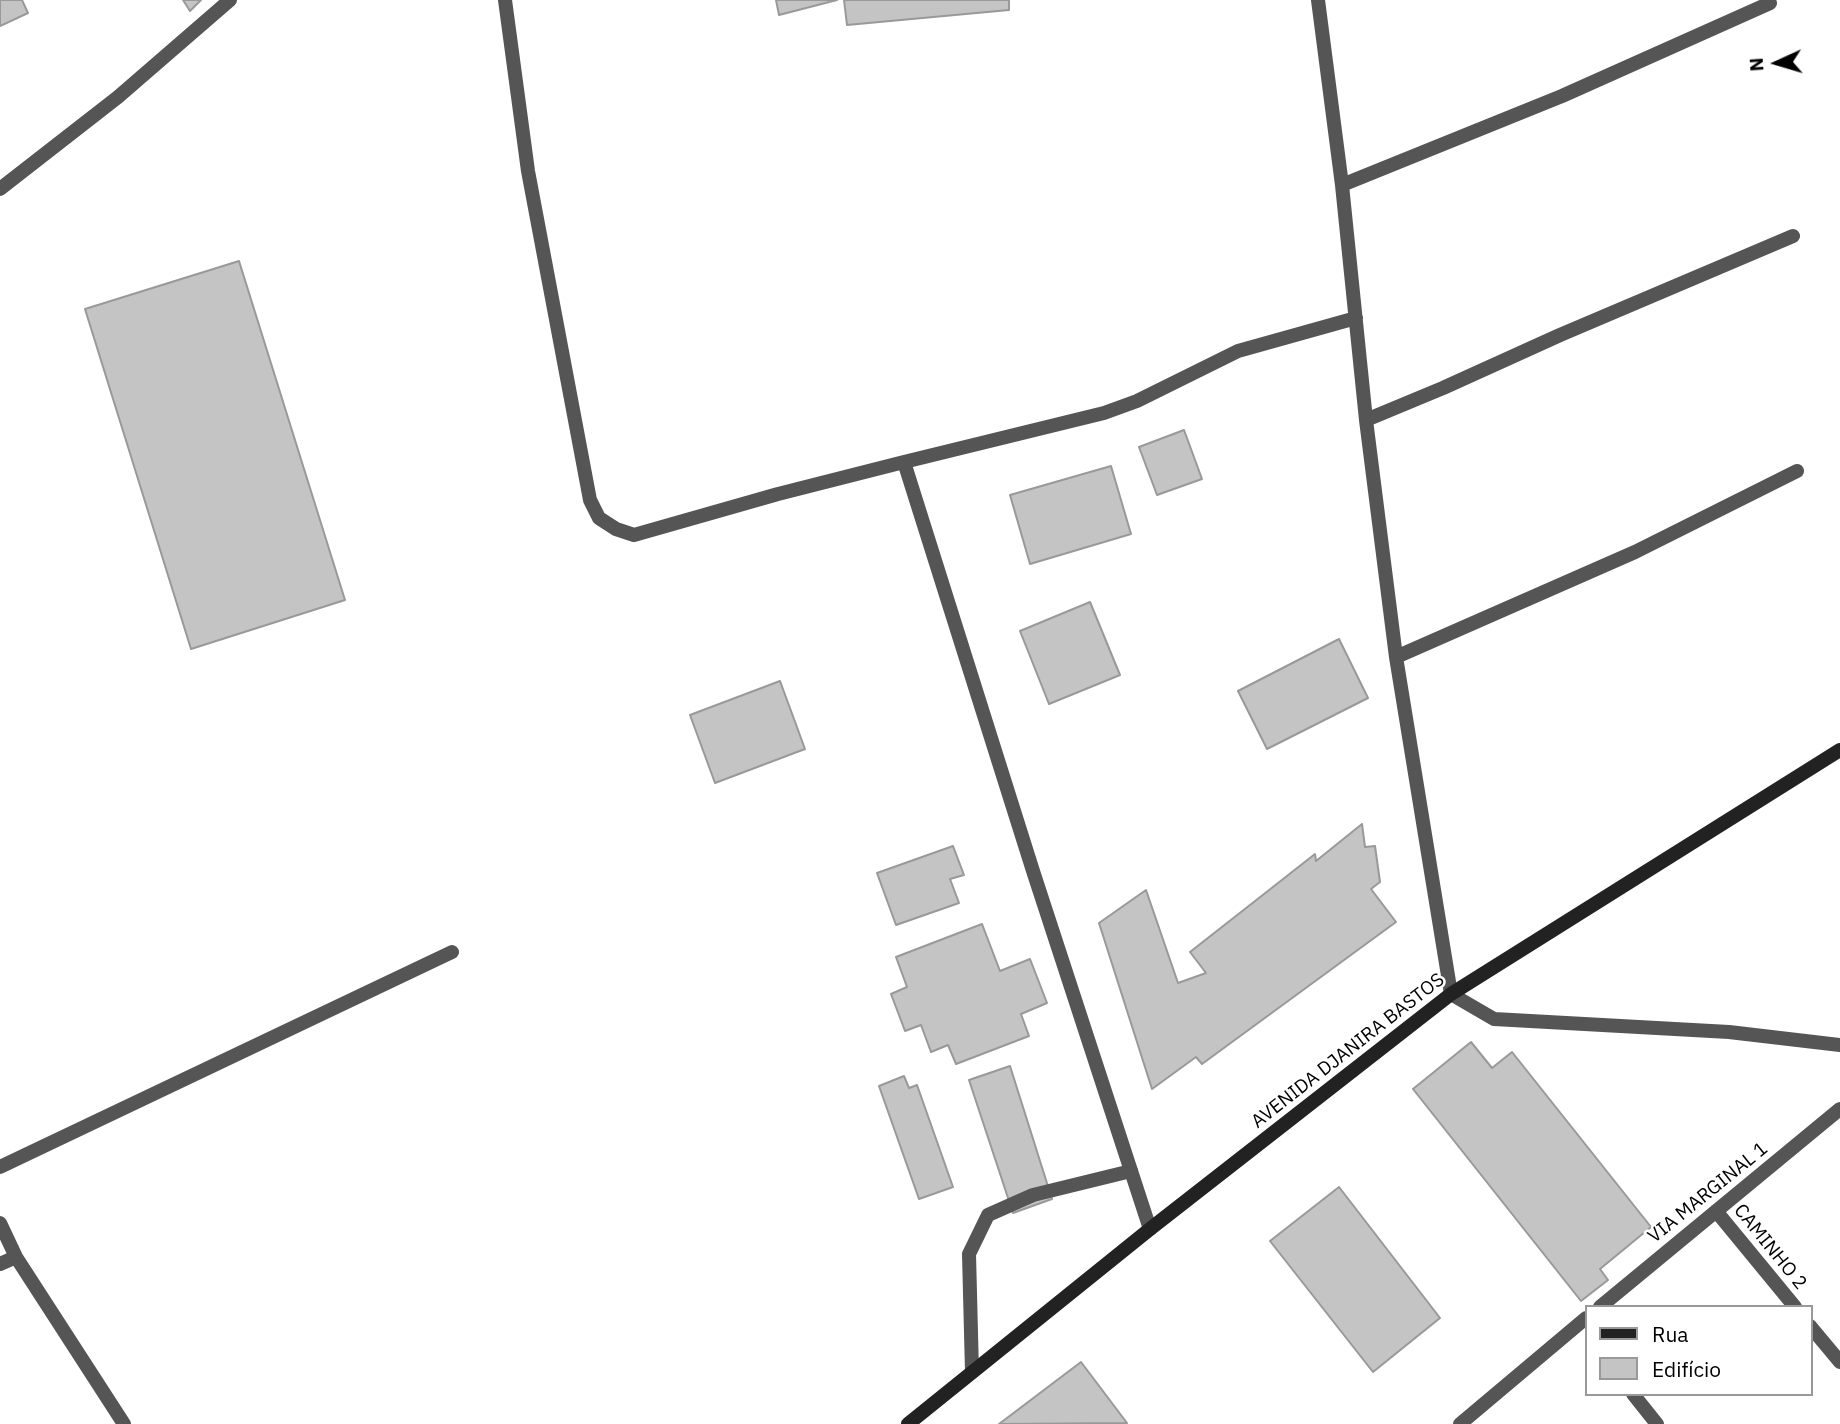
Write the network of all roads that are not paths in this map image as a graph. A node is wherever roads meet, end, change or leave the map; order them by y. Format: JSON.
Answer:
{"nodes":[{"id":1,"x":230,"y":0,"type":"edge"},
{"id":2,"x":505,"y":0,"type":"edge"},
{"id":3,"x":1318,"y":0,"type":"edge"},
{"id":4,"x":1770,"y":3,"type":"dead end"},
{"id":5,"x":1342,"y":186,"type":"junction"},
{"id":6,"x":0,"y":189,"type":"edge"},
{"id":7,"x":1793,"y":236,"type":"dead end"},
{"id":8,"x":1356,"y":318,"type":"junction"},
{"id":9,"x":1366,"y":421,"type":"junction"},
{"id":10,"x":904,"y":463,"type":"junction"},
{"id":11,"x":1797,"y":471,"type":"dead end"},
{"id":12,"x":1396,"y":657,"type":"junction"},
{"id":13,"x":1840,"y":750,"type":"edge"},
{"id":14,"x":452,"y":952,"type":"dead end"},
{"id":15,"x":1451,"y":994,"type":"junction"},
{"id":16,"x":1840,"y":1045,"type":"edge"},
{"id":17,"x":1840,"y":1109,"type":"edge"},
{"id":18,"x":0,"y":1167,"type":"edge"},
{"id":19,"x":1131,"y":1171,"type":"junction"},
{"id":20,"x":1716,"y":1211,"type":"junction"},
{"id":21,"x":0,"y":1223,"type":"edge"},
{"id":22,"x":1150,"y":1229,"type":"junction"},
{"id":23,"x":16,"y":1257,"type":"junction"},
{"id":24,"x":0,"y":1264,"type":"edge"},
{"id":25,"x":1602,"y":1305,"type":"edge"},
{"id":26,"x":1793,"y":1305,"type":"edge"},
{"id":27,"x":1583,"y":1326,"type":"edge"},
{"id":28,"x":1812,"y":1328,"type":"edge"},
{"id":29,"x":1840,"y":1362,"type":"edge"},
{"id":30,"x":972,"y":1372,"type":"junction"},
{"id":31,"x":1635,"y":1396,"type":"edge"},
{"id":32,"x":124,"y":1424,"type":"edge"},
{"id":33,"x":908,"y":1424,"type":"edge"},
{"id":34,"x":1460,"y":1424,"type":"edge"},
{"id":35,"x":1657,"y":1424,"type":"edge"}],
"edges":[{"from":1,"to":6,"type":"street"},
{"from":2,"to":10,"type":"street"},
{"from":3,"to":5,"type":"street"},
{"from":4,"to":5,"type":"street"},
{"from":5,"to":8,"type":"street"},
{"from":7,"to":9,"type":"street"},
{"from":8,"to":9,"type":"street"},
{"from":8,"to":10,"type":"street"},
{"from":9,"to":12,"type":"street"},
{"from":10,"to":19,"type":"street"},
{"from":11,"to":12,"type":"street"},
{"from":12,"to":15,"type":"street"},
{"from":13,"to":15,"type":"main road","name":"AVENIDA DJANIRA BASTOS"},
{"from":14,"to":18,"type":"street"},
{"from":15,"to":16,"type":"street"},
{"from":15,"to":22,"type":"main road","name":"AVENIDA DJANIRA BASTOS"},
{"from":17,"to":20,"type":"street","name":"VIA MARGINAL 1"},
{"from":19,"to":22,"type":"street"},
{"from":19,"to":30,"type":"street"},
{"from":20,"to":25,"type":"street","name":"VIA MARGINAL 1"},
{"from":20,"to":26,"type":"street","name":"CAMINHO 2"},
{"from":21,"to":23,"type":"street"},
{"from":22,"to":30,"type":"main road","name":"AVENIDA DJANIRA BASTOS"},
{"from":23,"to":24,"type":"street"},
{"from":23,"to":32,"type":"street"},
{"from":27,"to":34,"type":"street"},
{"from":28,"to":29,"type":"street"},
{"from":30,"to":33,"type":"main road","name":"AVENIDA DJANIRA BASTOS"},
{"from":31,"to":35,"type":"street"}]}
